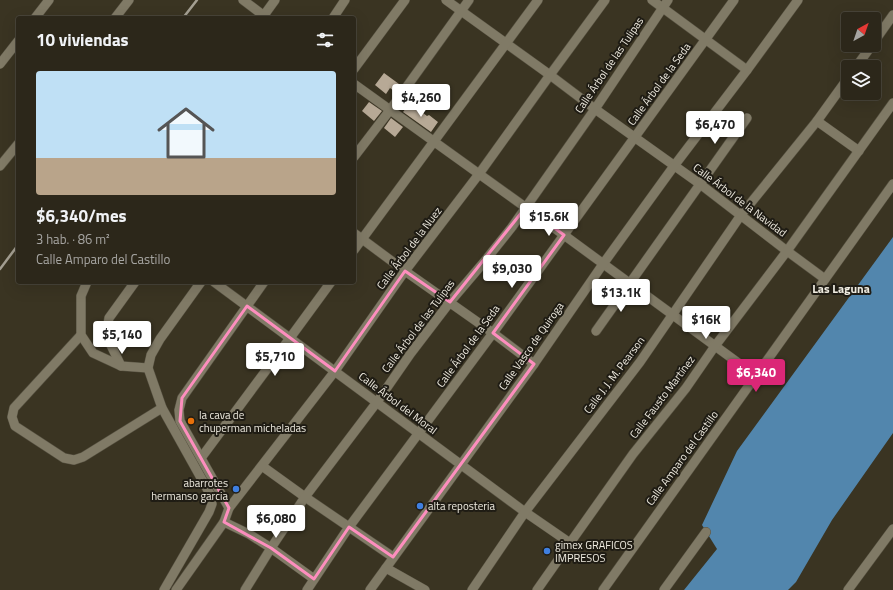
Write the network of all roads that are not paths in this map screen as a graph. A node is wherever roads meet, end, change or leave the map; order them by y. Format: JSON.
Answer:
{"nodes":[{"id":1,"x":49,"y":0,"type":"edge"},
{"id":2,"x":128,"y":0,"type":"edge"},
{"id":3,"x":243,"y":0,"type":"edge"},
{"id":4,"x":275,"y":0,"type":"edge"},
{"id":5,"x":345,"y":0,"type":"edge"},
{"id":6,"x":405,"y":0,"type":"edge"},
{"id":7,"x":446,"y":0,"type":"edge"},
{"id":8,"x":469,"y":0,"type":"edge"},
{"id":9,"x":538,"y":0,"type":"edge"},
{"id":10,"x":605,"y":0,"type":"edge"},
{"id":11,"x":652,"y":0,"type":"edge"},
{"id":12,"x":734,"y":0,"type":"edge"},
{"id":13,"x":798,"y":0,"type":"edge"},
{"id":14,"x":665,"y":4,"type":"edge"},
{"id":15,"x":461,"y":11,"type":"junction"},
{"id":16,"x":893,"y":15,"type":"edge"},
{"id":17,"x":37,"y":16,"type":"edge"},
{"id":18,"x":116,"y":16,"type":"edge"},
{"id":19,"x":263,"y":16,"type":"edge"},
{"id":20,"x":265,"y":16,"type":"edge"},
{"id":21,"x":334,"y":16,"type":"edge"},
{"id":22,"x":881,"y":32,"type":"edge"},
{"id":23,"x":706,"y":40,"type":"junction"},
{"id":24,"x":16,"y":43,"type":"edge"},
{"id":25,"x":506,"y":43,"type":"junction"},
{"id":26,"x":0,"y":64,"type":"edge"},
{"id":27,"x":356,"y":66,"type":"edge"},
{"id":28,"x":747,"y":70,"type":"junction"},
{"id":29,"x":550,"y":75,"type":"junction"},
{"id":30,"x":356,"y":85,"type":"edge"},
{"id":31,"x":841,"y":88,"type":"edge"},
{"id":32,"x":893,"y":103,"type":"edge"},
{"id":33,"x":594,"y":109,"type":"junction"},
{"id":34,"x":390,"y":110,"type":"junction"},
{"id":35,"x":747,"y":118,"type":"dead end"},
{"id":36,"x":817,"y":121,"type":"junction"},
{"id":37,"x":635,"y":137,"type":"junction"},
{"id":38,"x":433,"y":141,"type":"junction"},
{"id":39,"x":16,"y":146,"type":"edge"},
{"id":40,"x":859,"y":151,"type":"junction"},
{"id":41,"x":356,"y":153,"type":"edge"},
{"id":42,"x":0,"y":166,"type":"edge"},
{"id":43,"x":674,"y":166,"type":"junction"},
{"id":44,"x":479,"y":174,"type":"junction"},
{"id":45,"x":700,"y":184,"type":"junction"},
{"id":46,"x":893,"y":184,"type":"edge"},
{"id":47,"x":526,"y":207,"type":"junction"},
{"id":48,"x":741,"y":215,"type":"junction"},
{"id":49,"x":356,"y":234,"type":"edge"},
{"id":50,"x":564,"y":235,"type":"junction"},
{"id":51,"x":362,"y":239,"type":"junction"},
{"id":52,"x":356,"y":247,"type":"edge"},
{"id":53,"x":787,"y":251,"type":"junction"},
{"id":54,"x":603,"y":264,"type":"junction"},
{"id":55,"x":405,"y":271,"type":"junction"},
{"id":56,"x":825,"y":279,"type":"junction"},
{"id":57,"x":86,"y":284,"type":"edge"},
{"id":58,"x":134,"y":284,"type":"edge"},
{"id":59,"x":200,"y":284,"type":"edge"},
{"id":60,"x":217,"y":284,"type":"edge"},
{"id":61,"x":263,"y":284,"type":"edge"},
{"id":62,"x":330,"y":284,"type":"edge"},
{"id":63,"x":630,"y":284,"type":"junction"},
{"id":64,"x":450,"y":302,"type":"junction"},
{"id":65,"x":247,"y":306,"type":"junction"},
{"id":66,"x":672,"y":315,"type":"junction"},
{"id":67,"x":596,"y":331,"type":"dead end"},
{"id":68,"x":492,"y":333,"type":"junction"},
{"id":69,"x":81,"y":335,"type":"junction"},
{"id":70,"x":290,"y":338,"type":"junction"},
{"id":71,"x":715,"y":346,"type":"junction"},
{"id":72,"x":534,"y":364,"type":"junction"},
{"id":73,"x":121,"y":366,"type":"junction"},
{"id":74,"x":148,"y":368,"type":"junction"},
{"id":75,"x":335,"y":371,"type":"junction"},
{"id":76,"x":756,"y":376,"type":"junction"},
{"id":77,"x":377,"y":402,"type":"junction"},
{"id":78,"x":162,"y":408,"type":"junction"},
{"id":79,"x":418,"y":433,"type":"junction"},
{"id":80,"x":201,"y":458,"type":"junction"},
{"id":81,"x":461,"y":465,"type":"junction"},
{"id":82,"x":262,"y":466,"type":"junction"},
{"id":83,"x":305,"y":497,"type":"junction"},
{"id":84,"x":229,"y":508,"type":"junction"},
{"id":85,"x":525,"y":512,"type":"junction"},
{"id":86,"x":224,"y":522,"type":"junction"},
{"id":87,"x":349,"y":527,"type":"junction"},
{"id":88,"x":893,"y":529,"type":"edge"},
{"id":89,"x":706,"y":532,"type":"dead end"},
{"id":90,"x":570,"y":543,"type":"junction"},
{"id":91,"x":271,"y":548,"type":"junction"},
{"id":92,"x":393,"y":557,"type":"junction"},
{"id":93,"x":386,"y":568,"type":"junction"},
{"id":94,"x":314,"y":579,"type":"junction"},
{"id":95,"x":164,"y":590,"type":"edge"},
{"id":96,"x":176,"y":590,"type":"edge"},
{"id":97,"x":245,"y":590,"type":"edge"},
{"id":98,"x":307,"y":590,"type":"edge"},
{"id":99,"x":370,"y":590,"type":"edge"},
{"id":100,"x":425,"y":590,"type":"edge"},
{"id":101,"x":472,"y":590,"type":"edge"},
{"id":102,"x":537,"y":590,"type":"edge"},
{"id":103,"x":603,"y":590,"type":"edge"},
{"id":104,"x":664,"y":590,"type":"edge"},
{"id":105,"x":848,"y":590,"type":"edge"}],
"edges":[{"from":1,"to":17,"type":"street"},
{"from":2,"to":18,"type":"street"},
{"from":3,"to":19,"type":"street"},
{"from":4,"to":20,"type":"street"},
{"from":5,"to":21,"type":"street"},
{"from":6,"to":27,"type":"street"},
{"from":7,"to":15,"type":"street","name":"Calle Árbol de la Navidad"},
{"from":8,"to":15,"type":"street"},
{"from":9,"to":25,"type":"street"},
{"from":10,"to":29,"type":"street","name":"Calle Árbol de la Nuez"},
{"from":11,"to":14,"type":"street"},
{"from":12,"to":23,"type":"street","name":"Calle Árbol de la Seda"},
{"from":13,"to":28,"type":"street","name":"Calle Vasco de Quiroga"},
{"from":14,"to":23,"type":"street"},
{"from":14,"to":33,"type":"street","name":"Calle Árbol de las Tulipas"},
{"from":15,"to":25,"type":"street","name":"Calle Árbol de la Navidad"},
{"from":15,"to":34,"type":"street"},
{"from":16,"to":22,"type":"street"},
{"from":23,"to":28,"type":"street"},
{"from":23,"to":37,"type":"street","name":"Calle Árbol de la Seda"},
{"from":24,"to":26,"type":"street"},
{"from":25,"to":29,"type":"street","name":"Calle Árbol de la Navidad"},
{"from":25,"to":38,"type":"street"},
{"from":28,"to":43,"type":"street","name":"Calle Vasco de Quiroga"},
{"from":29,"to":33,"type":"street","name":"Calle Árbol de la Navidad"},
{"from":29,"to":44,"type":"street","name":"Calle Árbol de la Nuez"},
{"from":30,"to":34,"type":"street"},
{"from":31,"to":36,"type":"street","name":"Calle J. J. M. Pearson"},
{"from":32,"to":40,"type":"street","name":"Calle Fausto Martínez"},
{"from":33,"to":37,"type":"street","name":"Calle Árbol de la Navidad"},
{"from":33,"to":47,"type":"street","name":"Calle Árbol de las Tulipas"},
{"from":34,"to":38,"type":"street"},
{"from":34,"to":41,"type":"street"},
{"from":35,"to":45,"type":"street"},
{"from":36,"to":40,"type":"street"},
{"from":36,"to":48,"type":"street","name":"Calle J. J. M. Pearson"},
{"from":37,"to":43,"type":"street","name":"Calle Árbol de la Navidad"},
{"from":37,"to":50,"type":"street","name":"Calle Árbol de la Seda"},
{"from":38,"to":44,"type":"street"},
{"from":38,"to":51,"type":"street"},
{"from":39,"to":42,"type":"street"},
{"from":40,"to":53,"type":"street","name":"Calle Fausto Martínez"},
{"from":43,"to":45,"type":"street","name":"Calle Árbol de la Navidad"},
{"from":43,"to":54,"type":"street","name":"Calle Vasco de Quiroga"},
{"from":44,"to":47,"type":"street"},
{"from":44,"to":55,"type":"street","name":"Calle Árbol de la Nuez"},
{"from":45,"to":48,"type":"street","name":"Calle Árbol de la Navidad"},
{"from":45,"to":63,"type":"street"},
{"from":46,"to":56,"type":"street","name":"Calle Amparo del Castillo"},
{"from":47,"to":50,"type":"street"},
{"from":47,"to":64,"type":"street","name":"Calle Árbol de las Tulipas"},
{"from":48,"to":53,"type":"street","name":"Calle Árbol de la Navidad"},
{"from":48,"to":66,"type":"street","name":"Calle J. J. M. Pearson"},
{"from":49,"to":51,"type":"street"},
{"from":50,"to":54,"type":"street"},
{"from":50,"to":68,"type":"street","name":"Calle Árbol de la Seda"},
{"from":51,"to":52,"type":"street"},
{"from":51,"to":55,"type":"street"},
{"from":53,"to":56,"type":"street","name":"Calle Árbol de la Navidad"},
{"from":53,"to":71,"type":"street","name":"Calle Fausto Martínez"},
{"from":54,"to":63,"type":"street"},
{"from":54,"to":72,"type":"street","name":"Calle Vasco de Quiroga"},
{"from":55,"to":64,"type":"street"},
{"from":55,"to":75,"type":"street","name":"Calle Árbol de la Nuez"},
{"from":56,"to":76,"type":"street","name":"Calle Amparo del Castillo"},
{"from":57,"to":69,"type":"street"},
{"from":58,"to":73,"type":"street"},
{"from":59,"to":74,"type":"street"},
{"from":60,"to":65,"type":"street","name":"Calle Árbol del Moral"},
{"from":61,"to":65,"type":"street"},
{"from":62,"to":70,"type":"street"},
{"from":63,"to":66,"type":"street"},
{"from":63,"to":67,"type":"street"},
{"from":64,"to":68,"type":"street"},
{"from":64,"to":77,"type":"street","name":"Calle Árbol de las Tulipas"},
{"from":65,"to":70,"type":"street","name":"Calle Árbol del Moral"},
{"from":65,"to":80,"type":"street"},
{"from":66,"to":71,"type":"street"},
{"from":66,"to":85,"type":"street","name":"Calle J. J. M. Pearson"},
{"from":68,"to":72,"type":"street"},
{"from":68,"to":79,"type":"street","name":"Calle Árbol de la Seda"},
{"from":69,"to":73,"type":"street"},
{"from":69,"to":78,"type":"street"},
{"from":70,"to":75,"type":"street","name":"Calle Árbol del Moral"},
{"from":70,"to":80,"type":"street"},
{"from":71,"to":76,"type":"street"},
{"from":71,"to":90,"type":"street","name":"Calle Fausto Martínez"},
{"from":72,"to":81,"type":"street","name":"Calle Vasco de Quiroga"},
{"from":73,"to":74,"type":"street"},
{"from":74,"to":78,"type":"street"},
{"from":75,"to":77,"type":"street","name":"Calle Árbol del Moral"},
{"from":75,"to":82,"type":"street","name":"Calle Árbol de la Nuez"},
{"from":76,"to":103,"type":"street","name":"Calle Amparo del Castillo"},
{"from":77,"to":79,"type":"street","name":"Calle Árbol del Moral"},
{"from":77,"to":83,"type":"street","name":"Calle Árbol de las Tulipas"},
{"from":78,"to":95,"type":"street"},
{"from":79,"to":81,"type":"street","name":"Calle Árbol del Moral"},
{"from":79,"to":87,"type":"street","name":"Calle Árbol de la Seda"},
{"from":80,"to":84,"type":"street"},
{"from":81,"to":85,"type":"street","name":"Calle Árbol del Moral"},
{"from":81,"to":92,"type":"street","name":"Calle Vasco de Quiroga"},
{"from":82,"to":83,"type":"street"},
{"from":82,"to":84,"type":"street","name":"Calle Árbol de la Nuez"},
{"from":83,"to":87,"type":"street"},
{"from":83,"to":91,"type":"street","name":"Calle Árbol de las Tulipas"},
{"from":84,"to":86,"type":"street","name":"Calle Árbol de la Nuez"},
{"from":85,"to":90,"type":"street","name":"Calle Árbol del Moral"},
{"from":85,"to":101,"type":"street","name":"Calle J. J. M. Pearson"},
{"from":86,"to":91,"type":"street"},
{"from":86,"to":96,"type":"street","name":"Calle Árbol de la Nuez"},
{"from":87,"to":92,"type":"street"},
{"from":87,"to":94,"type":"street","name":"Calle Árbol de la Seda"},
{"from":88,"to":105,"type":"street"},
{"from":89,"to":104,"type":"street"},
{"from":90,"to":102,"type":"street","name":"Calle Fausto Martínez"},
{"from":91,"to":94,"type":"street"},
{"from":91,"to":97,"type":"street","name":"Calle Árbol de las Tulipas"},
{"from":92,"to":93,"type":"street","name":"Calle Vasco de Quiroga"},
{"from":93,"to":99,"type":"street","name":"Calle Vasco de Quiroga"},
{"from":93,"to":100,"type":"street"},
{"from":94,"to":98,"type":"street","name":"Calle Árbol de la Seda"}]}
